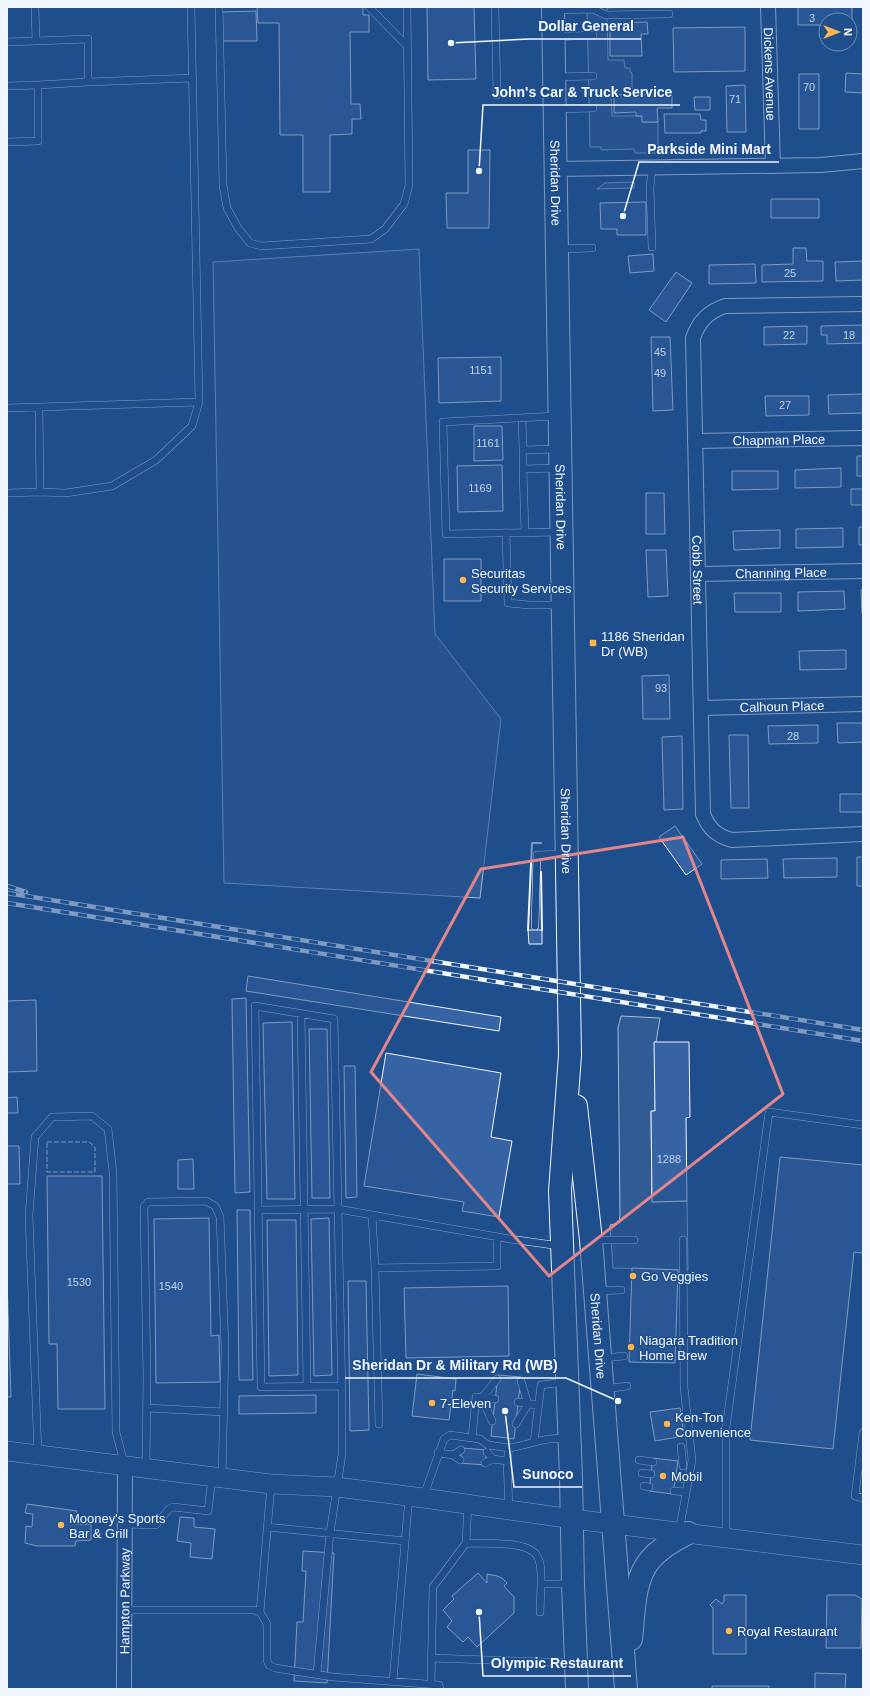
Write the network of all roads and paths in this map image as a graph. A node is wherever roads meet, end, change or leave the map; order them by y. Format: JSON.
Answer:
{"nodes":[{"id":1,"x":35,"y":7,"type":"edge"},
{"id":2,"x":191,"y":7,"type":"edge"},
{"id":3,"x":219,"y":7,"type":"edge"},
{"id":4,"x":369,"y":7,"type":"edge"},
{"id":5,"x":407,"y":7,"type":"edge"},
{"id":6,"x":495,"y":7,"type":"edge"},
{"id":7,"x":768,"y":7,"type":"edge"},
{"id":8,"x":553,"y":8,"type":"edge"},
{"id":9,"x":669,"y":14,"type":"dead end"},
{"id":10,"x":593,"y":35,"type":"dead end"},
{"id":11,"x":554,"y":37,"type":"junction"},
{"id":12,"x":36,"y":41,"type":"junction"},
{"id":13,"x":7,"y":42,"type":"edge"},
{"id":14,"x":407,"y":46,"type":"junction"},
{"id":15,"x":593,"y":76,"type":"dead end"},
{"id":16,"x":554,"y":77,"type":"junction"},
{"id":17,"x":193,"y":78,"type":"junction"},
{"id":18,"x":88,"y":82,"type":"junction"},
{"id":19,"x":38,"y":85,"type":"junction"},
{"id":20,"x":7,"y":86,"type":"edge"},
{"id":21,"x":497,"y":95,"type":"dead end"},
{"id":22,"x":593,"y":108,"type":"dead end"},
{"id":23,"x":554,"y":109,"type":"junction"},
{"id":24,"x":7,"y":142,"type":"edge"},
{"id":25,"x":863,"y":161,"type":"edge"},
{"id":26,"x":773,"y":166,"type":"junction"},
{"id":27,"x":652,"y":168,"type":"junction"},
{"id":28,"x":556,"y":169,"type":"junction"},
{"id":29,"x":652,"y":247,"type":"dead end"},
{"id":30,"x":592,"y":248,"type":"dead end"},
{"id":31,"x":557,"y":249,"type":"junction"},
{"id":32,"x":863,"y":304,"type":"edge"},
{"id":33,"x":199,"y":402,"type":"junction"},
{"id":34,"x":38,"y":407,"type":"junction"},
{"id":35,"x":7,"y":408,"type":"edge"},
{"id":36,"x":560,"y":416,"type":"junction"},
{"id":37,"x":522,"y":418,"type":"junction"},
{"id":38,"x":863,"y":438,"type":"edge"},
{"id":39,"x":695,"y":441,"type":"junction"},
{"id":40,"x":523,"y":450,"type":"junction"},
{"id":41,"x":560,"y":458,"type":"junction"},
{"id":42,"x":523,"y":469,"type":"junction"},
{"id":43,"x":7,"y":492,"type":"edge"},
{"id":44,"x":40,"y":492,"type":"junction"},
{"id":45,"x":562,"y":532,"type":"junction"},
{"id":46,"x":506,"y":533,"type":"junction"},
{"id":47,"x":526,"y":533,"type":"junction"},
{"id":48,"x":863,"y":571,"type":"edge"},
{"id":49,"x":698,"y":574,"type":"junction"},
{"id":50,"x":563,"y":605,"type":"junction"},
{"id":51,"x":863,"y":704,"type":"edge"},
{"id":52,"x":701,"y":708,"type":"junction"},
{"id":53,"x":863,"y":834,"type":"edge"},
{"id":54,"x":567,"y":854,"type":"junction"},
{"id":55,"x":535,"y":926,"type":"dead end"},
{"id":56,"x":301,"y":1014,"type":"junction"},
{"id":57,"x":570,"y":1056,"type":"junction"},
{"id":58,"x":863,"y":1125,"type":"edge"},
{"id":59,"x":304,"y":1209,"type":"junction"},
{"id":60,"x":338,"y":1209,"type":"junction"},
{"id":61,"x":258,"y":1210,"type":"junction"},
{"id":62,"x":372,"y":1215,"type":"junction"},
{"id":63,"x":497,"y":1237,"type":"junction"},
{"id":64,"x":591,"y":1240,"type":"junction"},
{"id":65,"x":634,"y":1240,"type":"dead end"},
{"id":66,"x":683,"y":1240,"type":"dead end"},
{"id":67,"x":563,"y":1246,"type":"junction"},
{"id":68,"x":375,"y":1268,"type":"junction"},
{"id":69,"x":621,"y":1290,"type":"dead end"},
{"id":70,"x":596,"y":1291,"type":"junction"},
{"id":71,"x":624,"y":1356,"type":"dead end"},
{"id":72,"x":600,"y":1358,"type":"junction"},
{"id":73,"x":497,"y":1379,"type":"dead end"},
{"id":74,"x":521,"y":1381,"type":"dead end"},
{"id":75,"x":568,"y":1382,"type":"junction"},
{"id":76,"x":307,"y":1386,"type":"junction"},
{"id":77,"x":342,"y":1386,"type":"junction"},
{"id":78,"x":627,"y":1386,"type":"dead end"},
{"id":79,"x":602,"y":1389,"type":"junction"},
{"id":80,"x":482,"y":1398,"type":"junction"},
{"id":81,"x":495,"y":1399,"type":"dead end"},
{"id":82,"x":518,"y":1402,"type":"dead end"},
{"id":83,"x":528,"y":1404,"type":"junction"},
{"id":84,"x":538,"y":1405,"type":"junction"},
{"id":85,"x":147,"y":1408,"type":"junction"},
{"id":86,"x":224,"y":1412,"type":"junction"},
{"id":87,"x":492,"y":1421,"type":"dead end"},
{"id":88,"x":379,"y":1424,"type":"dead end"},
{"id":89,"x":516,"y":1424,"type":"dead end"},
{"id":90,"x":863,"y":1432,"type":"edge"},
{"id":91,"x":472,"y":1438,"type":"junction"},
{"id":92,"x":569,"y":1438,"type":"junction"},
{"id":93,"x":534,"y":1442,"type":"junction"},
{"id":94,"x":681,"y":1447,"type":"dead end"},
{"id":95,"x":509,"y":1448,"type":"junction"},
{"id":96,"x":461,"y":1450,"type":"dead end"},
{"id":97,"x":7,"y":1451,"type":"edge"},
{"id":98,"x":486,"y":1452,"type":"dead end"},
{"id":99,"x":438,"y":1453,"type":"junction"},
{"id":100,"x":38,"y":1455,"type":"junction"},
{"id":101,"x":453,"y":1455,"type":"junction"},
{"id":102,"x":493,"y":1459,"type":"junction"},
{"id":103,"x":460,"y":1460,"type":"dead end"},
{"id":104,"x":639,"y":1460,"type":"dead end"},
{"id":105,"x":507,"y":1461,"type":"junction"},
{"id":106,"x":653,"y":1462,"type":"dead end"},
{"id":107,"x":485,"y":1464,"type":"dead end"},
{"id":108,"x":125,"y":1466,"type":"junction"},
{"id":109,"x":691,"y":1467,"type":"junction"},
{"id":110,"x":146,"y":1468,"type":"junction"},
{"id":111,"x":642,"y":1474,"type":"dead end"},
{"id":112,"x":651,"y":1474,"type":"dead end"},
{"id":113,"x":217,"y":1477,"type":"junction"},
{"id":114,"x":676,"y":1478,"type":"dead end"},
{"id":115,"x":689,"y":1479,"type":"junction"},
{"id":116,"x":271,"y":1484,"type":"junction"},
{"id":117,"x":337,"y":1487,"type":"junction"},
{"id":118,"x":674,"y":1490,"type":"dead end"},
{"id":119,"x":686,"y":1492,"type":"junction"},
{"id":120,"x":416,"y":1497,"type":"junction"},
{"id":121,"x":863,"y":1498,"type":"edge"},
{"id":122,"x":468,"y":1504,"type":"junction"},
{"id":123,"x":509,"y":1509,"type":"junction"},
{"id":124,"x":573,"y":1519,"type":"junction"},
{"id":125,"x":125,"y":1524,"type":"junction"},
{"id":126,"x":612,"y":1524,"type":"junction"},
{"id":127,"x":267,"y":1526,"type":"junction"},
{"id":128,"x":684,"y":1532,"type":"junction"},
{"id":129,"x":330,"y":1533,"type":"junction"},
{"id":130,"x":726,"y":1537,"type":"junction"},
{"id":131,"x":405,"y":1541,"type":"junction"},
{"id":132,"x":466,"y":1543,"type":"junction"},
{"id":133,"x":863,"y":1555,"type":"edge"},
{"id":134,"x":541,"y":1584,"type":"junction"},
{"id":135,"x":573,"y":1584,"type":"junction"},
{"id":136,"x":124,"y":1610,"type":"junction"},
{"id":137,"x":260,"y":1612,"type":"junction"},
{"id":138,"x":540,"y":1612,"type":"dead end"},
{"id":139,"x":432,"y":1658,"type":"junction"},
{"id":140,"x":576,"y":1664,"type":"junction"},
{"id":141,"x":317,"y":1674,"type":"junction"},
{"id":142,"x":393,"y":1681,"type":"junction"},
{"id":143,"x":431,"y":1684,"type":"junction"},
{"id":144,"x":626,"y":1688,"type":"edge"},
{"id":145,"x":124,"y":1689,"type":"edge"},
{"id":146,"x":440,"y":1689,"type":"edge"},
{"id":147,"x":577,"y":1689,"type":"edge"}],
"edges":[{"from":1,"to":12,"type":"lane"},
{"from":2,"to":17,"type":"lane"},
{"from":3,"to":14,"type":"lane"},
{"from":4,"to":14,"type":"lane"},
{"from":5,"to":14,"type":"lane"},
{"from":6,"to":21,"type":"lane"},
{"from":7,"to":26,"type":"street","name":"Dickens Avenue"},
{"from":8,"to":9,"type":"lane"},
{"from":8,"to":11,"type":"main road","name":"Sheridan Drive"},
{"from":10,"to":11,"type":"lane"},
{"from":11,"to":16,"type":"main road","name":"Sheridan Drive"},
{"from":12,"to":13,"type":"lane"},
{"from":12,"to":18,"type":"lane"},
{"from":15,"to":16,"type":"lane"},
{"from":16,"to":23,"type":"main road","name":"Sheridan Drive"},
{"from":17,"to":18,"type":"lane"},
{"from":17,"to":33,"type":"lane"},
{"from":18,"to":19,"type":"lane"},
{"from":19,"to":20,"type":"lane"},
{"from":19,"to":24,"type":"lane"},
{"from":22,"to":23,"type":"lane"},
{"from":23,"to":28,"type":"main road","name":"Sheridan Drive"},
{"from":25,"to":26,"type":"street"},
{"from":26,"to":27,"type":"street"},
{"from":27,"to":28,"type":"street"},
{"from":27,"to":29,"type":"lane"},
{"from":28,"to":31,"type":"main road","name":"Sheridan Drive"},
{"from":30,"to":31,"type":"lane"},
{"from":31,"to":36,"type":"main road","name":"Sheridan Drive"},
{"from":32,"to":39,"type":"street","name":"Cobb Street"},
{"from":33,"to":34,"type":"lane"},
{"from":33,"to":44,"type":"lane"},
{"from":34,"to":35,"type":"lane"},
{"from":34,"to":44,"type":"lane"},
{"from":36,"to":37,"type":"lane"},
{"from":36,"to":41,"type":"main road","name":"Sheridan Drive"},
{"from":37,"to":40,"type":"lane"},
{"from":37,"to":46,"type":"lane"},
{"from":38,"to":39,"type":"street","name":"Chapman Place"},
{"from":39,"to":49,"type":"street","name":"Cobb Street"},
{"from":40,"to":41,"type":"lane"},
{"from":40,"to":42,"type":"lane"},
{"from":41,"to":42,"type":"lane"},
{"from":41,"to":45,"type":"main road","name":"Sheridan Drive"},
{"from":42,"to":47,"type":"lane"},
{"from":43,"to":44,"type":"lane"},
{"from":45,"to":47,"type":"lane"},
{"from":45,"to":50,"type":"main road","name":"Sheridan Drive"},
{"from":46,"to":47,"type":"lane"},
{"from":46,"to":50,"type":"lane"},
{"from":48,"to":49,"type":"street","name":"Channing Place"},
{"from":49,"to":52,"type":"street","name":"Cobb Street"},
{"from":50,"to":54,"type":"main road","name":"Sheridan Drive"},
{"from":51,"to":52,"type":"street","name":"Calhoun Place"},
{"from":52,"to":53,"type":"street","name":"Cobb Street"},
{"from":54,"to":55,"type":"lane"},
{"from":54,"to":57,"type":"main road","name":"Sheridan Drive"},
{"from":56,"to":59,"type":"lane"},
{"from":56,"to":60,"type":"lane"},
{"from":56,"to":61,"type":"lane"},
{"from":57,"to":64,"type":"main road","name":"Sheridan Drive"},
{"from":57,"to":67,"type":"main road","name":"Sheridan Drive"},
{"from":58,"to":130,"type":"lane"},
{"from":59,"to":60,"type":"lane"},
{"from":59,"to":61,"type":"lane"},
{"from":59,"to":76,"type":"lane"},
{"from":60,"to":62,"type":"lane"},
{"from":60,"to":77,"type":"lane"},
{"from":61,"to":76,"type":"lane"},
{"from":62,"to":63,"type":"lane"},
{"from":62,"to":68,"type":"lane"},
{"from":63,"to":67,"type":"lane"},
{"from":63,"to":68,"type":"lane"},
{"from":64,"to":65,"type":"lane"},
{"from":64,"to":70,"type":"main road","name":"Sheridan Drive"},
{"from":66,"to":109,"type":"lane"},
{"from":67,"to":75,"type":"main road","name":"Sheridan Drive"},
{"from":68,"to":88,"type":"lane"},
{"from":69,"to":70,"type":"lane"},
{"from":70,"to":72,"type":"main road","name":"Sheridan Drive"},
{"from":71,"to":72,"type":"lane"},
{"from":72,"to":79,"type":"main road","name":"Sheridan Drive"},
{"from":73,"to":80,"type":"lane"},
{"from":74,"to":83,"type":"lane"},
{"from":75,"to":84,"type":"lane"},
{"from":75,"to":92,"type":"main road","name":"Sheridan Drive"},
{"from":76,"to":77,"type":"lane"},
{"from":77,"to":117,"type":"lane"},
{"from":78,"to":79,"type":"lane"},
{"from":79,"to":126,"type":"main road","name":"Sheridan Drive"},
{"from":80,"to":81,"type":"lane"},
{"from":80,"to":87,"type":"lane"},
{"from":80,"to":91,"type":"lane"},
{"from":82,"to":83,"type":"lane"},
{"from":83,"to":84,"type":"lane"},
{"from":83,"to":89,"type":"lane"},
{"from":84,"to":93,"type":"lane"},
{"from":85,"to":86,"type":"lane"},
{"from":85,"to":86,"type":"lane"},
{"from":85,"to":110,"type":"lane"},
{"from":86,"to":113,"type":"lane"},
{"from":90,"to":121,"type":"lane"},
{"from":91,"to":95,"type":"lane"},
{"from":91,"to":99,"type":"lane"},
{"from":92,"to":93,"type":"lane"},
{"from":92,"to":124,"type":"main road","name":"Sheridan Drive"},
{"from":93,"to":95,"type":"lane"},
{"from":94,"to":109,"type":"lane"},
{"from":95,"to":105,"type":"lane"},
{"from":96,"to":101,"type":"lane"},
{"from":97,"to":100,"type":"main road"},
{"from":98,"to":102,"type":"lane"},
{"from":99,"to":101,"type":"lane"},
{"from":99,"to":120,"type":"lane"},
{"from":100,"to":108,"type":"main road"},
{"from":100,"to":108,"type":"lane"},
{"from":101,"to":103,"type":"lane"},
{"from":102,"to":105,"type":"lane"},
{"from":102,"to":107,"type":"lane"},
{"from":104,"to":106,"type":"lane"},
{"from":105,"to":123,"type":"lane"},
{"from":108,"to":110,"type":"main road"},
{"from":108,"to":125,"type":"street","name":"Hampton Parkway"},
{"from":109,"to":115,"type":"lane"},
{"from":110,"to":113,"type":"main road"},
{"from":111,"to":112,"type":"lane"},
{"from":113,"to":116,"type":"main road"},
{"from":113,"to":125,"type":"lane"},
{"from":114,"to":115,"type":"lane"},
{"from":115,"to":119,"type":"lane"},
{"from":116,"to":117,"type":"main road"},
{"from":116,"to":127,"type":"lane"},
{"from":117,"to":120,"type":"main road"},
{"from":117,"to":129,"type":"lane"},
{"from":118,"to":119,"type":"lane"},
{"from":119,"to":128,"type":"lane"},
{"from":120,"to":122,"type":"main road"},
{"from":120,"to":131,"type":"lane"},
{"from":122,"to":123,"type":"main road"},
{"from":122,"to":132,"type":"lane"},
{"from":123,"to":124,"type":"main road"},
{"from":124,"to":126,"type":"main road"},
{"from":124,"to":135,"type":"main road","name":"Sheridan Drive"},
{"from":125,"to":136,"type":"street","name":"Hampton Parkway"},
{"from":126,"to":128,"type":"main road"},
{"from":126,"to":144,"type":"main road","name":"Sheridan Drive"},
{"from":127,"to":129,"type":"lane"},
{"from":127,"to":137,"type":"lane"},
{"from":128,"to":130,"type":"main road"},
{"from":128,"to":144,"type":"main road"},
{"from":129,"to":131,"type":"lane"},
{"from":129,"to":141,"type":"lane"},
{"from":130,"to":133,"type":"main road"},
{"from":131,"to":142,"type":"lane"},
{"from":132,"to":134,"type":"lane"},
{"from":132,"to":139,"type":"lane"},
{"from":134,"to":135,"type":"lane"},
{"from":134,"to":138,"type":"lane"},
{"from":135,"to":140,"type":"main road","name":"Sheridan Drive"},
{"from":136,"to":137,"type":"lane"},
{"from":136,"to":145,"type":"street","name":"Hampton Parkway"},
{"from":137,"to":141,"type":"lane"},
{"from":139,"to":140,"type":"lane"},
{"from":139,"to":143,"type":"lane"},
{"from":140,"to":147,"type":"main road","name":"Sheridan Drive"},
{"from":141,"to":142,"type":"lane"},
{"from":142,"to":143,"type":"lane"},
{"from":143,"to":146,"type":"lane"}]}
